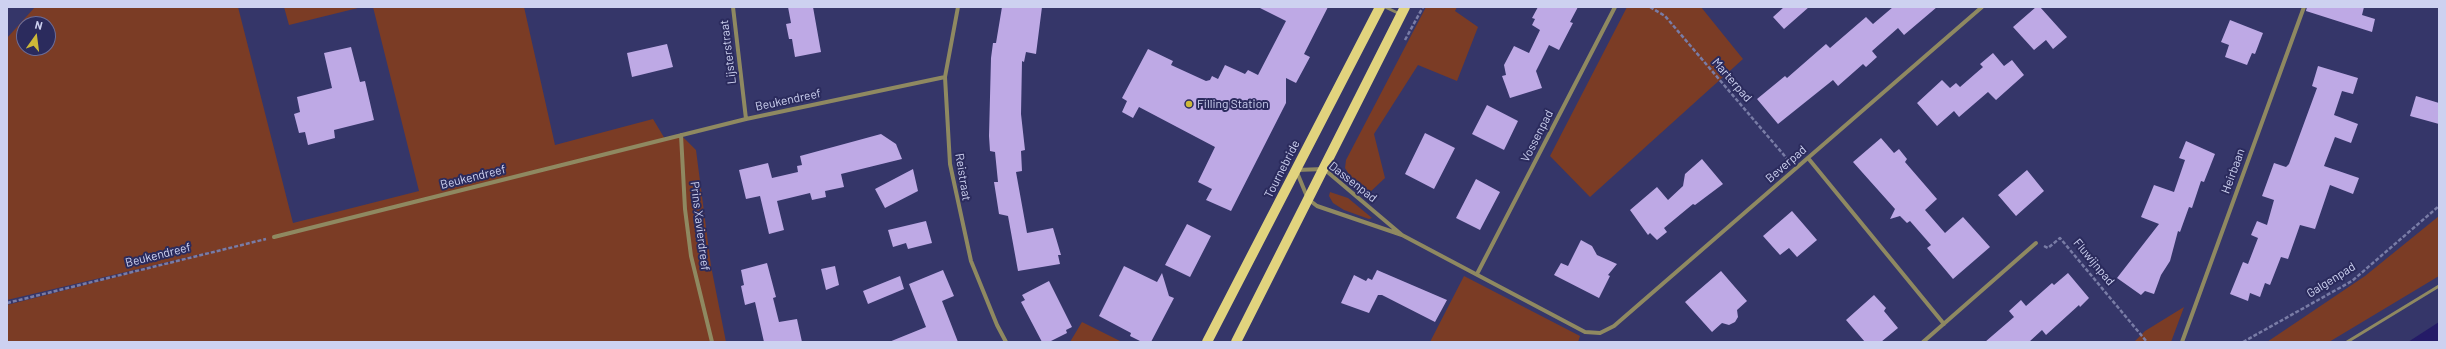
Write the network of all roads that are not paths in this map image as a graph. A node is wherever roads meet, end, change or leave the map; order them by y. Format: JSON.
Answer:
{"nodes":[{"id":1,"x":733,"y":7,"type":"edge"},
{"id":2,"x":958,"y":7,"type":"edge"},
{"id":3,"x":1380,"y":7,"type":"edge"},
{"id":4,"x":1386,"y":7,"type":"edge"},
{"id":5,"x":1615,"y":7,"type":"edge"},
{"id":6,"x":1982,"y":7,"type":"edge"},
{"id":7,"x":2304,"y":7,"type":"edge"},
{"id":8,"x":1403,"y":11,"type":"edge"},
{"id":9,"x":945,"y":77,"type":"junction"},
{"id":10,"x":746,"y":119,"type":"junction"},
{"id":11,"x":681,"y":135,"type":"junction"},
{"id":12,"x":1808,"y":158,"type":"junction"},
{"id":13,"x":1324,"y":169,"type":"junction"},
{"id":14,"x":1296,"y":170,"type":"junction"},
{"id":15,"x":1308,"y":199,"type":"junction"},
{"id":16,"x":1402,"y":235,"type":"junction"},
{"id":17,"x":274,"y":237,"type":"road end"},
{"id":18,"x":2036,"y":243,"type":"road end"},
{"id":19,"x":1477,"y":274,"type":"junction"},
{"id":20,"x":2439,"y":286,"type":"edge"},
{"id":21,"x":1944,"y":324,"type":"junction"},
{"id":22,"x":1600,"y":333,"type":"joint"},
{"id":23,"x":712,"y":342,"type":"edge"},
{"id":24,"x":1006,"y":342,"type":"edge"},
{"id":25,"x":1207,"y":342,"type":"edge"},
{"id":26,"x":1236,"y":342,"type":"edge"},
{"id":27,"x":1923,"y":342,"type":"edge"},
{"id":28,"x":2182,"y":342,"type":"edge"},
{"id":29,"x":2347,"y":342,"type":"edge"}],
"edges":[{"from":1,"to":10,"type":"street","name":"Lijsterstraat"},
{"from":2,"to":9,"type":"street","name":"Reistraat"},
{"from":3,"to":14,"type":"main road","name":"Tournebride"},
{"from":4,"to":8,"type":"lane"},
{"from":5,"to":19,"type":"street","name":"Vossenpad"},
{"from":6,"to":12,"type":"street","name":"Beverpad"},
{"from":7,"to":28,"type":"street","name":"Heirbaan"},
{"from":8,"to":13,"type":"main road"},
{"from":9,"to":10,"type":"street","name":"Beukendreef"},
{"from":9,"to":24,"type":"street","name":"Reistraat"},
{"from":10,"to":11,"type":"street","name":"Beukendreef"},
{"from":11,"to":17,"type":"street","name":"Beukendreef"},
{"from":11,"to":23,"type":"street","name":"Prins Xavierdreef"},
{"from":12,"to":21,"type":"street"},
{"from":12,"to":22,"type":"street","name":"Beverpad"},
{"from":13,"to":14,"type":"street","name":"Dassenpad"},
{"from":13,"to":15,"type":"main road"},
{"from":13,"to":16,"type":"street","name":"Dassenpad"},
{"from":14,"to":15,"type":"street"},
{"from":14,"to":25,"type":"main road","name":"Tournebride"},
{"from":15,"to":16,"type":"street","name":"Dassenpad"},
{"from":15,"to":26,"type":"main road"},
{"from":16,"to":19,"type":"street","name":"Dassenpad"},
{"from":18,"to":21,"type":"street"},
{"from":19,"to":22,"type":"street","name":"Dassenpad"},
{"from":20,"to":29,"type":"lane"},
{"from":21,"to":27,"type":"street"}]}
